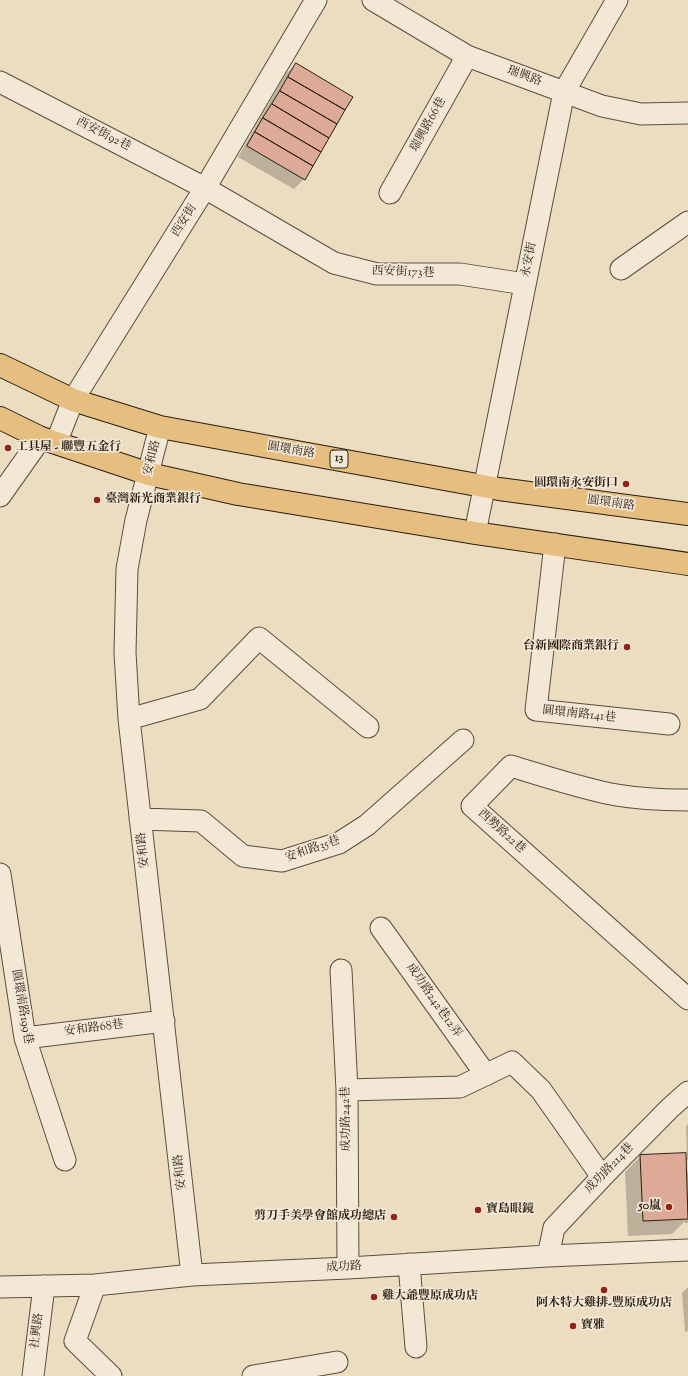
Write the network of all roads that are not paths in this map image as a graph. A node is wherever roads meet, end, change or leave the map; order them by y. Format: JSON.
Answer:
{"nodes":[{"id":1,"x":316,"y":0,"type":"edge"},
{"id":2,"x":373,"y":0,"type":"edge"},
{"id":3,"x":617,"y":0,"type":"edge"},
{"id":4,"x":467,"y":56,"type":"junction"},
{"id":5,"x":0,"y":82,"type":"edge"},
{"id":6,"x":564,"y":92,"type":"junction"},
{"id":7,"x":688,"y":113,"type":"edge"},
{"id":8,"x":205,"y":188,"type":"junction"},
{"id":9,"x":390,"y":193,"type":"dead end"},
{"id":10,"x":688,"y":222,"type":"edge"},
{"id":11,"x":621,"y":269,"type":"dead end"},
{"id":12,"x":525,"y":284,"type":"junction"},
{"id":13,"x":0,"y":365,"type":"edge"},
{"id":14,"x":73,"y":400,"type":"junction"},
{"id":15,"x":0,"y":418,"type":"edge"},
{"id":16,"x":160,"y":426,"type":"junction"},
{"id":17,"x":49,"y":440,"type":"junction"},
{"id":18,"x":148,"y":474,"type":"junction"},
{"id":19,"x":485,"y":486,"type":"junction"},
{"id":20,"x":0,"y":496,"type":"edge"},
{"id":21,"x":688,"y":514,"type":"edge"},
{"id":22,"x":475,"y":533,"type":"junction"},
{"id":23,"x":555,"y":544,"type":"junction"},
{"id":24,"x":688,"y":564,"type":"edge"},
{"id":25,"x":129,"y":719,"type":"junction"},
{"id":26,"x":669,"y":724,"type":"dead end"},
{"id":27,"x":368,"y":728,"type":"dead end"},
{"id":28,"x":463,"y":740,"type":"dead end"},
{"id":29,"x":688,"y":800,"type":"edge"},
{"id":30,"x":140,"y":819,"type":"junction"},
{"id":31,"x":0,"y":874,"type":"edge"},
{"id":32,"x":381,"y":928,"type":"dead end"},
{"id":33,"x":341,"y":970,"type":"dead end"},
{"id":34,"x":688,"y":999,"type":"edge"},
{"id":35,"x":164,"y":1021,"type":"junction"},
{"id":36,"x":25,"y":1038,"type":"junction"},
{"id":37,"x":486,"y":1074,"type":"junction"},
{"id":38,"x":346,"y":1090,"type":"junction"},
{"id":39,"x":688,"y":1092,"type":"edge"},
{"id":40,"x":65,"y":1160,"type":"dead end"},
{"id":41,"x":602,"y":1177,"type":"junction"},
{"id":42,"x":688,"y":1250,"type":"edge"},
{"id":43,"x":548,"y":1256,"type":"junction"},
{"id":44,"x":409,"y":1264,"type":"junction"},
{"id":45,"x":348,"y":1268,"type":"junction"},
{"id":46,"x":192,"y":1275,"type":"junction"},
{"id":47,"x":95,"y":1285,"type":"junction"},
{"id":48,"x":44,"y":1286,"type":"junction"},
{"id":49,"x":0,"y":1287,"type":"edge"},
{"id":50,"x":416,"y":1347,"type":"dead end"},
{"id":51,"x":337,"y":1362,"type":"dead end"},
{"id":52,"x":33,"y":1376,"type":"edge"},
{"id":53,"x":111,"y":1376,"type":"edge"},
{"id":54,"x":253,"y":1376,"type":"edge"}],
"edges":[{"from":1,"to":8,"type":"street","name":"西安街"},
{"from":2,"to":4,"type":"street","name":"瑞興路"},
{"from":3,"to":6,"type":"street","name":"永安街"},
{"from":4,"to":6,"type":"street","name":"瑞興路"},
{"from":4,"to":9,"type":"street","name":"瑞興路66巷"},
{"from":5,"to":8,"type":"street","name":"西安街92巷"},
{"from":6,"to":7,"type":"street","name":"瑞興路"},
{"from":6,"to":12,"type":"street","name":"永安街"},
{"from":8,"to":12,"type":"street","name":"西安街173巷"},
{"from":8,"to":14,"type":"street","name":"西安街"},
{"from":10,"to":11,"type":"street"},
{"from":12,"to":19,"type":"street","name":"永安街"},
{"from":13,"to":14,"type":"main road","name":"圓環南路","number":"13"},
{"from":14,"to":16,"type":"main road","name":"圓環南路","number":"13"},
{"from":14,"to":17,"type":"street","name":"西安街"},
{"from":15,"to":17,"type":"main road"},
{"from":16,"to":18,"type":"street","name":"安和路"},
{"from":16,"to":19,"type":"main road","name":"圓環南路","number":"13"},
{"from":17,"to":18,"type":"main road"},
{"from":17,"to":20,"type":"street"},
{"from":18,"to":22,"type":"main road"},
{"from":18,"to":25,"type":"street","name":"安和路"},
{"from":19,"to":21,"type":"main road","name":"圓環南路","number":"13"},
{"from":19,"to":22,"type":"street","name":"永安街"},
{"from":22,"to":23,"type":"main road"},
{"from":23,"to":24,"type":"main road"},
{"from":23,"to":26,"type":"street","name":"圓環南路141巷"},
{"from":25,"to":27,"type":"street"},
{"from":25,"to":30,"type":"street","name":"安和路"},
{"from":28,"to":30,"type":"street","name":"安和路35巷"},
{"from":29,"to":34,"type":"street","name":"西勢路22巷"},
{"from":30,"to":35,"type":"street","name":"安和路"},
{"from":31,"to":36,"type":"street","name":"圓環南路199巷"},
{"from":32,"to":37,"type":"street","name":"成功路242巷12弄"},
{"from":33,"to":38,"type":"street","name":"成功路242巷"},
{"from":35,"to":36,"type":"street","name":"安和路68巷"},
{"from":35,"to":46,"type":"street","name":"安和路"},
{"from":36,"to":40,"type":"street","name":"圓環南路199巷"},
{"from":37,"to":38,"type":"street"},
{"from":37,"to":41,"type":"street"},
{"from":38,"to":45,"type":"street","name":"成功路242巷"},
{"from":39,"to":41,"type":"street","name":"成功路214巷"},
{"from":41,"to":43,"type":"street","name":"成功路214巷"},
{"from":42,"to":43,"type":"street","name":"成功路"},
{"from":43,"to":44,"type":"street","name":"成功路"},
{"from":44,"to":45,"type":"street","name":"成功路"},
{"from":44,"to":50,"type":"street"},
{"from":45,"to":46,"type":"street","name":"成功路"},
{"from":46,"to":47,"type":"street","name":"成功路"},
{"from":47,"to":48,"type":"street","name":"成功路"},
{"from":47,"to":53,"type":"street"},
{"from":48,"to":49,"type":"street","name":"成功路"},
{"from":48,"to":52,"type":"street","name":"社興路"},
{"from":51,"to":54,"type":"street"}]}
